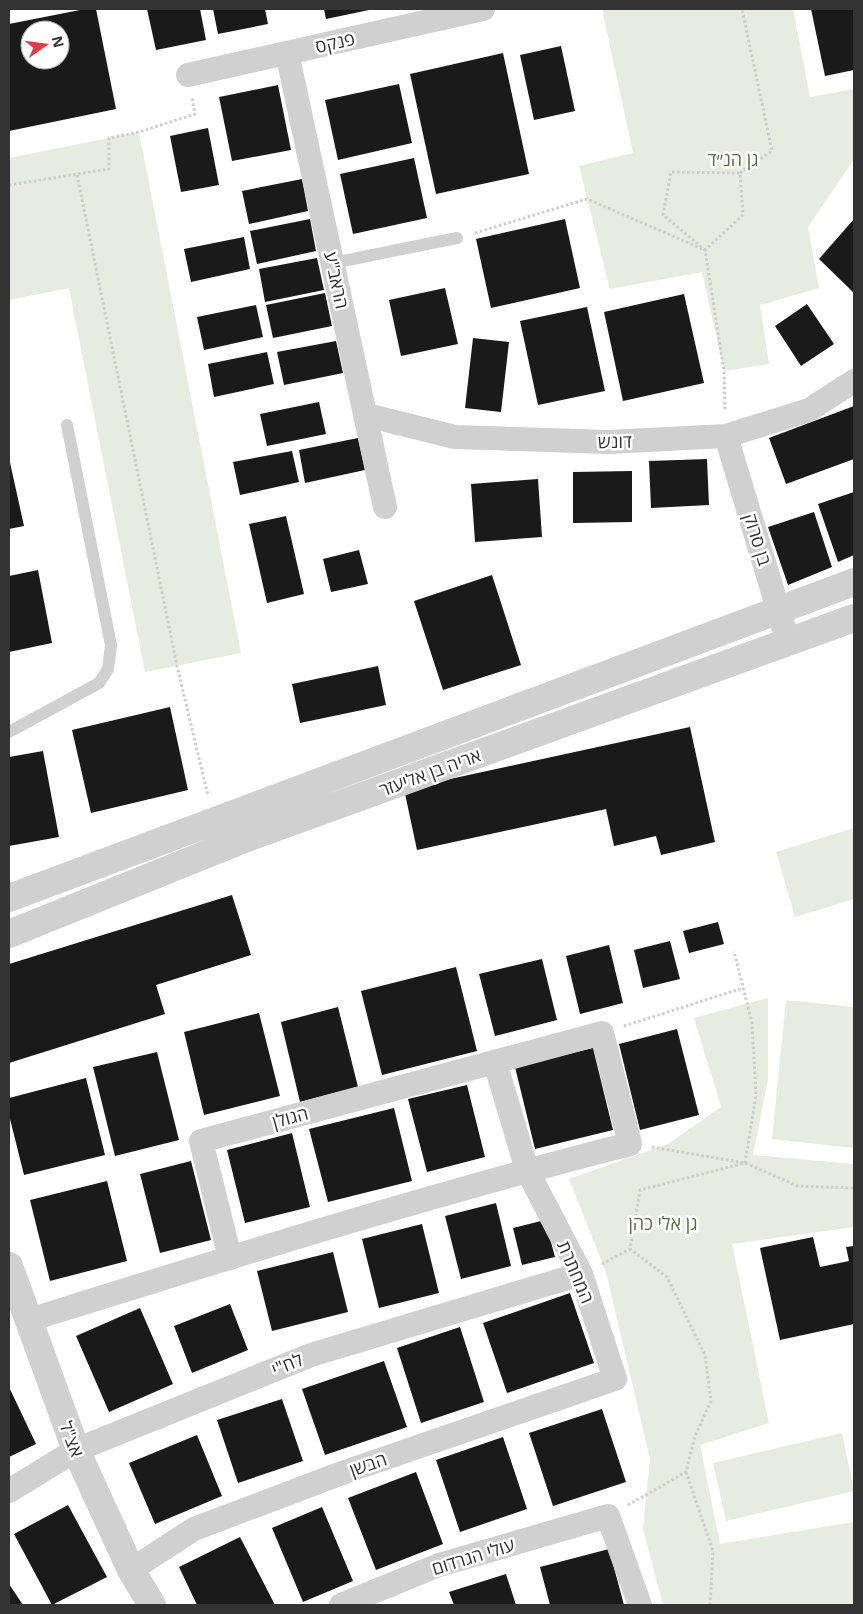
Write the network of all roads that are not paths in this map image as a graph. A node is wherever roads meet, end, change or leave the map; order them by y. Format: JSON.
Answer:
{"nodes":[{"id":1,"x":483,"y":9,"type":"edge"},
{"id":2,"x":445,"y":13,"type":"edge"},
{"id":3,"x":287,"y":53,"type":"junction"},
{"id":4,"x":188,"y":75,"type":"road end"},
{"id":5,"x":458,"y":238,"type":"road end"},
{"id":6,"x":333,"y":263,"type":"junction"},
{"id":7,"x":854,"y":381,"type":"edge"},
{"id":8,"x":366,"y":415,"type":"junction"},
{"id":9,"x":67,"y":425,"type":"dead end"},
{"id":10,"x":726,"y":436,"type":"junction"},
{"id":11,"x":385,"y":507,"type":"dead end"},
{"id":12,"x":854,"y":582,"type":"edge"},
{"id":13,"x":780,"y":609,"type":"junction"},
{"id":14,"x":854,"y":618,"type":"edge"},
{"id":15,"x":788,"y":642,"type":"junction"},
{"id":16,"x":9,"y":732,"type":"edge"},
{"id":17,"x":9,"y":898,"type":"edge"},
{"id":18,"x":9,"y":934,"type":"edge"},
{"id":19,"x":495,"y":1062,"type":"junction"},
{"id":20,"x":527,"y":1170,"type":"junction"},
{"id":21,"x":230,"y":1258,"type":"junction"},
{"id":22,"x":9,"y":1266,"type":"edge"},
{"id":23,"x":581,"y":1274,"type":"junction"},
{"id":24,"x":29,"y":1320,"type":"junction"},
{"id":25,"x":614,"y":1379,"type":"joint"},
{"id":26,"x":76,"y":1450,"type":"junction"},
{"id":27,"x":9,"y":1491,"type":"edge"},
{"id":28,"x":131,"y":1570,"type":"junction"},
{"id":29,"x":152,"y":1605,"type":"edge"},
{"id":30,"x":341,"y":1605,"type":"edge"},
{"id":31,"x":640,"y":1605,"type":"edge"}],
"edges":[{"from":1,"to":2,"type":"street","name":"פנקס"},
{"from":2,"to":3,"type":"street","name":"פנקס"},
{"from":3,"to":4,"type":"street","name":"פנקס"},
{"from":3,"to":6,"type":"street","name":"הראב\"ע"},
{"from":5,"to":6,"type":"lane"},
{"from":6,"to":8,"type":"street","name":"הראב\"ע"},
{"from":7,"to":10,"type":"street","name":"דונש"},
{"from":8,"to":10,"type":"street","name":"דונש"},
{"from":8,"to":11,"type":"street","name":"הראב\"ע"},
{"from":9,"to":16,"type":"lane"},
{"from":10,"to":13,"type":"street","name":"בן סרוק"},
{"from":12,"to":13,"type":"street","name":"אריה בן אליעזר"},
{"from":13,"to":15,"type":"street","name":"בן סרוק"},
{"from":13,"to":17,"type":"street","name":"אריה בן אליעזר"},
{"from":14,"to":15,"type":"street","name":"אריה בן אליעזר"},
{"from":15,"to":18,"type":"street","name":"אריה בן אליעזר"},
{"from":19,"to":20,"type":"street"},
{"from":19,"to":20,"type":"street","name":"הגולן"},
{"from":19,"to":21,"type":"street","name":"הגולן"},
{"from":20,"to":21,"type":"street"},
{"from":20,"to":23,"type":"street","name":"המחתרת"},
{"from":21,"to":24,"type":"street"},
{"from":22,"to":24,"type":"street","name":"אצ\"ל"},
{"from":23,"to":25,"type":"street","name":"המחתרת"},
{"from":23,"to":26,"type":"street","name":"לח\"י"},
{"from":24,"to":26,"type":"street","name":"אצ\"ל"},
{"from":25,"to":28,"type":"street","name":"הבשן"},
{"from":26,"to":27,"type":"street","name":"לח\"י"},
{"from":26,"to":28,"type":"street","name":"אצ\"ל"},
{"from":28,"to":29,"type":"street","name":"אצ\"ל"},
{"from":30,"to":31,"type":"street","name":"עולי הגרדום"}]}
